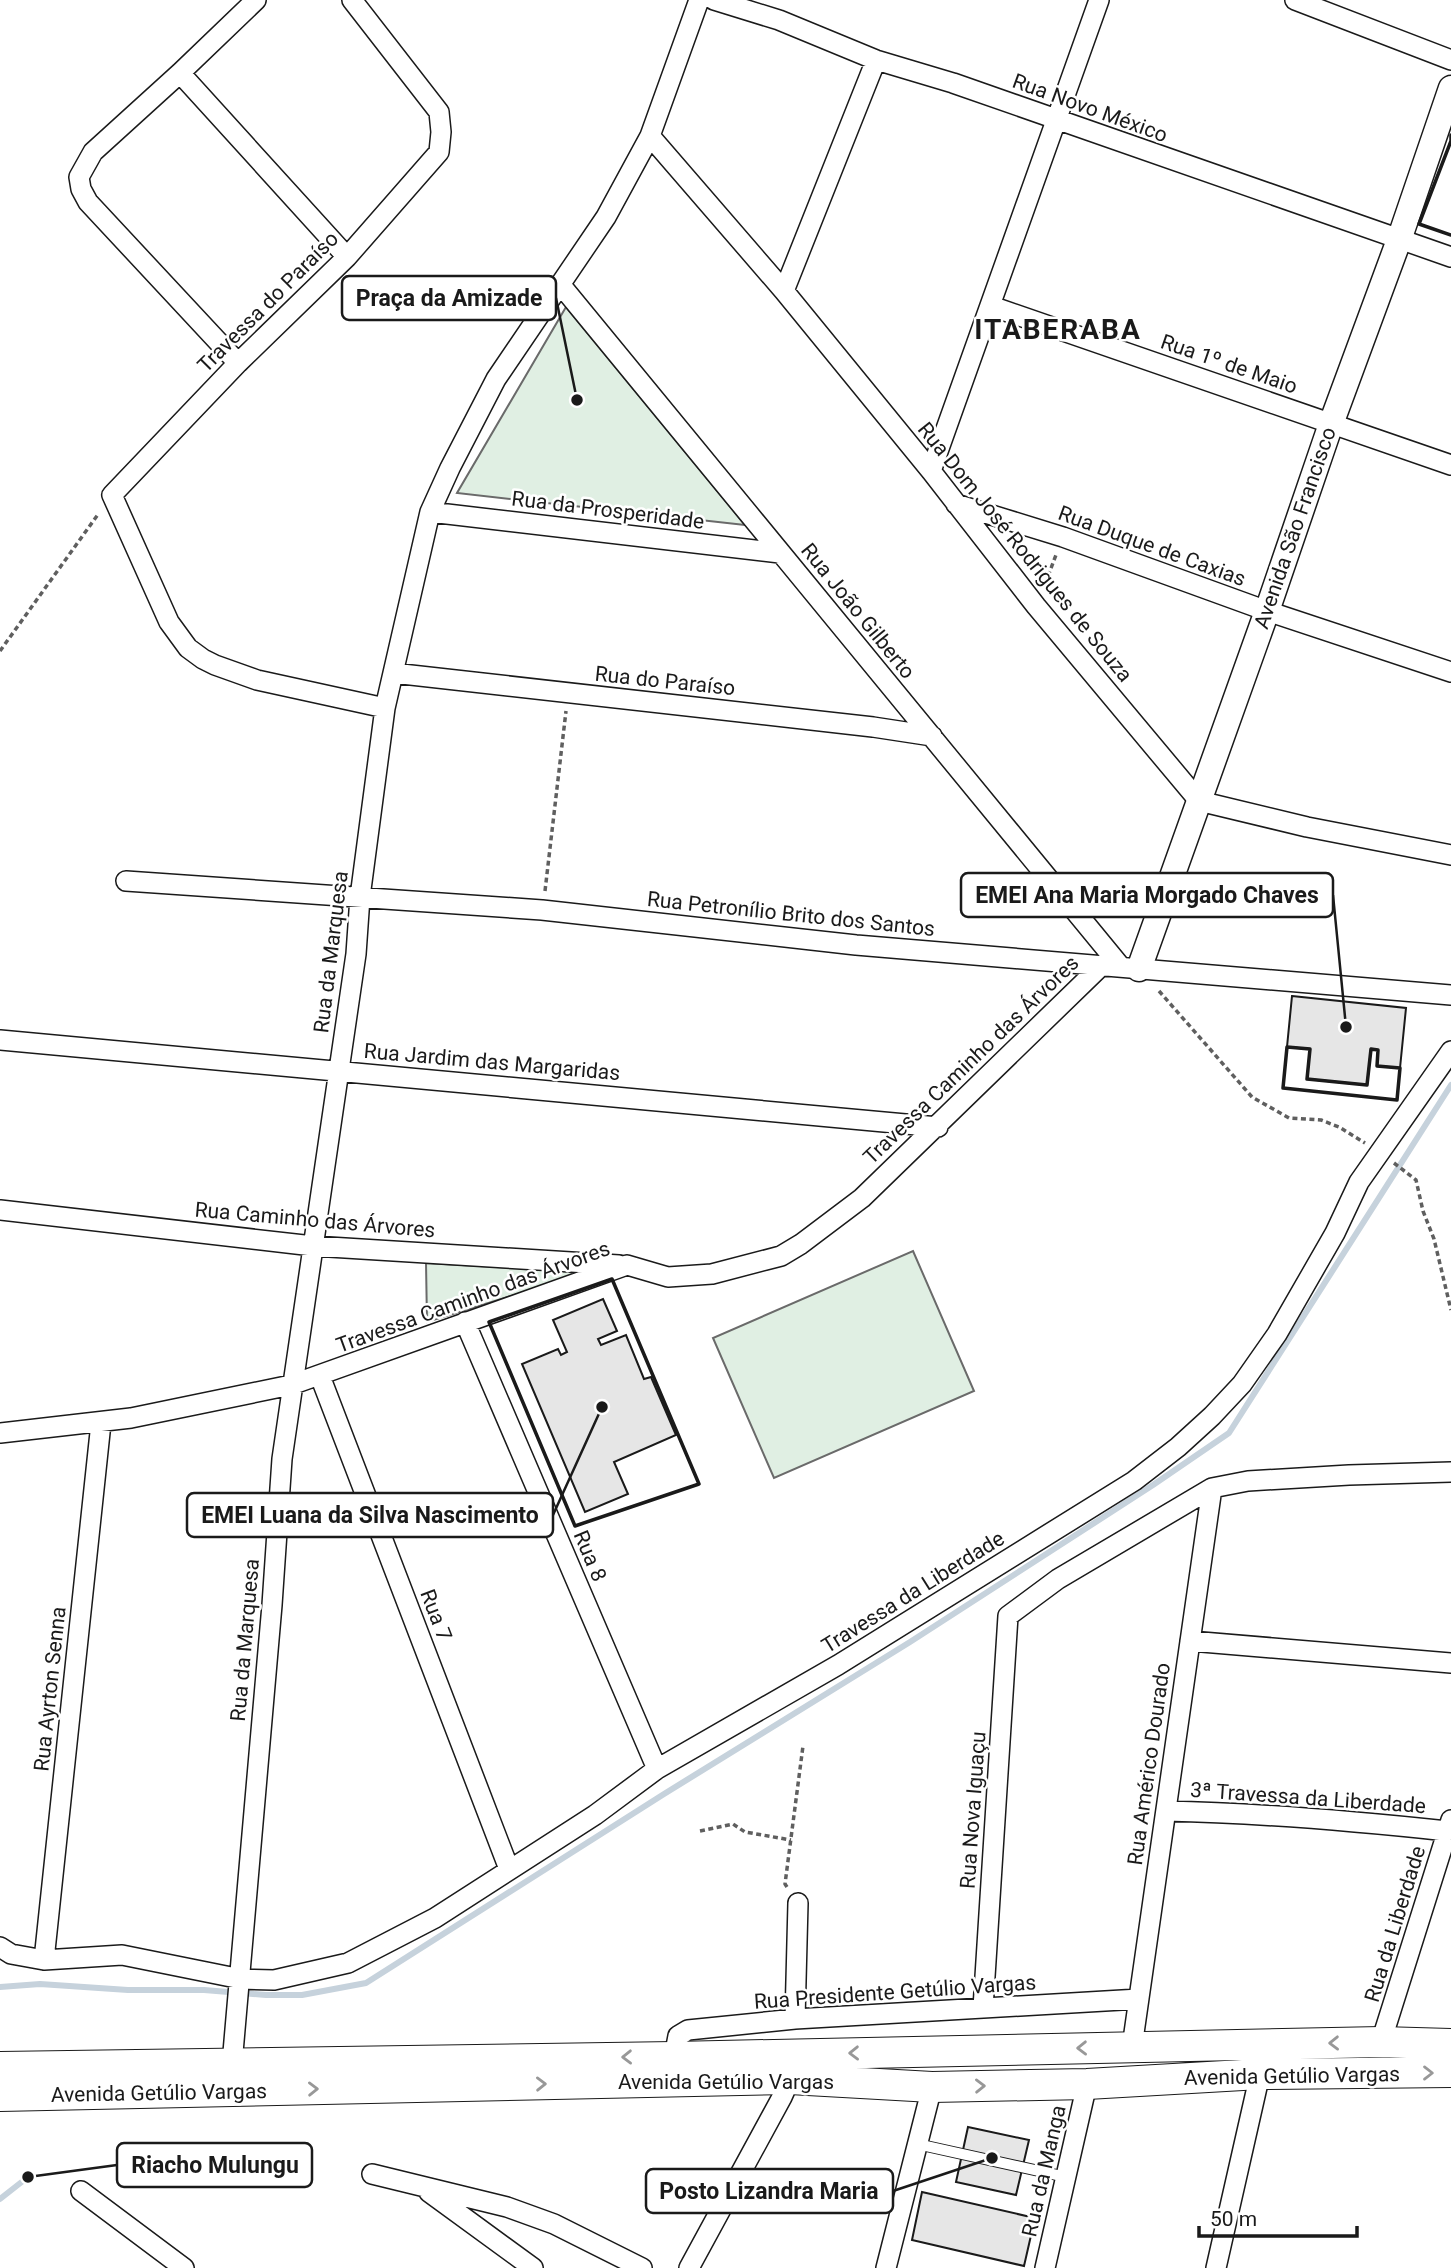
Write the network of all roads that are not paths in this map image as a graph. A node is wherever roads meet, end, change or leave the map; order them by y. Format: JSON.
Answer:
{"nodes":[{"id":1,"x":256,"y":0,"type":"edge"},
{"id":2,"x":352,"y":0,"type":"edge"},
{"id":3,"x":699,"y":0,"type":"edge"},
{"id":4,"x":714,"y":0,"type":"edge"},
{"id":5,"x":1098,"y":0,"type":"edge"},
{"id":6,"x":1295,"y":0,"type":"edge"},
{"id":7,"x":876,"y":60,"type":"junction"},
{"id":8,"x":1451,"y":60,"type":"edge"},
{"id":9,"x":180,"y":73,"type":"junction"},
{"id":10,"x":1451,"y":88,"type":"edge"},
{"id":11,"x":1056,"y":120,"type":"junction"},
{"id":12,"x":650,"y":136,"type":"junction"},
{"id":13,"x":1399,"y":240,"type":"junction"},
{"id":14,"x":347,"y":257,"type":"junction"},
{"id":15,"x":1451,"y":257,"type":"edge"},
{"id":16,"x":560,"y":284,"type":"junction"},
{"id":17,"x":784,"y":291,"type":"junction"},
{"id":18,"x":991,"y":306,"type":"junction"},
{"id":19,"x":238,"y":363,"type":"junction"},
{"id":20,"x":1331,"y":424,"type":"junction"},
{"id":21,"x":1451,"y":465,"type":"edge"},
{"id":22,"x":931,"y":471,"type":"junction"},
{"id":23,"x":956,"y":504,"type":"junction"},
{"id":24,"x":430,"y":512,"type":"junction"},
{"id":25,"x":780,"y":553,"type":"junction"},
{"id":26,"x":1267,"y":611,"type":"junction"},
{"id":27,"x":393,"y":673,"type":"junction"},
{"id":28,"x":1451,"y":673,"type":"edge"},
{"id":29,"x":385,"y":708,"type":"junction"},
{"id":30,"x":932,"y":736,"type":"junction"},
{"id":31,"x":1199,"y":801,"type":"junction"},
{"id":32,"x":1451,"y":855,"type":"edge"},
{"id":33,"x":126,"y":881,"type":"dead end"},
{"id":34,"x":360,"y":897,"type":"junction"},
{"id":35,"x":1121,"y":967,"type":"junction"},
{"id":36,"x":1451,"y":995,"type":"edge"},
{"id":37,"x":0,"y":1040,"type":"edge"},
{"id":38,"x":1451,"y":1051,"type":"edge"},
{"id":39,"x":340,"y":1071,"type":"junction"},
{"id":40,"x":938,"y":1127,"type":"junction"},
{"id":41,"x":0,"y":1210,"type":"edge"},
{"id":42,"x":313,"y":1246,"type":"junction"},
{"id":43,"x":627,"y":1265,"type":"junction"},
{"id":44,"x":465,"y":1322,"type":"junction"},
{"id":45,"x":320,"y":1376,"type":"junction"},
{"id":46,"x":291,"y":1385,"type":"junction"},
{"id":47,"x":101,"y":1423,"type":"junction"},
{"id":48,"x":0,"y":1433,"type":"edge"},
{"id":49,"x":1451,"y":1472,"type":"edge"},
{"id":50,"x":1212,"y":1488,"type":"junction"},
{"id":51,"x":1190,"y":1641,"type":"junction"},
{"id":52,"x":1451,"y":1662,"type":"edge"},
{"id":53,"x":657,"y":1769,"type":"junction"},
{"id":54,"x":1166,"y":1811,"type":"junction"},
{"id":55,"x":1449,"y":1825,"type":"edge"},
{"id":56,"x":509,"y":1869,"type":"junction"},
{"id":57,"x":798,"y":1903,"type":"road end"},
{"id":58,"x":0,"y":1947,"type":"edge"},
{"id":59,"x":44,"y":1960,"type":"junction"},
{"id":60,"x":241,"y":1979,"type":"junction"},
{"id":61,"x":1139,"y":1998,"type":"junction"},
{"id":62,"x":983,"y":2008,"type":"junction"},
{"id":63,"x":795,"y":2019,"type":"junction"},
{"id":64,"x":1381,"y":2042,"type":"junction"},
{"id":65,"x":1451,"y":2044,"type":"edge"},
{"id":66,"x":1132,"y":2048,"type":"junction"},
{"id":67,"x":674,"y":2057,"type":"junction"},
{"id":68,"x":232,"y":2064,"type":"junction"},
{"id":69,"x":0,"y":2067,"type":"edge"},
{"id":70,"x":1451,"y":2072,"type":"edge"},
{"id":71,"x":1260,"y":2074,"type":"junction"},
{"id":72,"x":790,"y":2079,"type":"junction"},
{"id":73,"x":1087,"y":2084,"type":"junction"},
{"id":74,"x":932,"y":2087,"type":"junction"},
{"id":75,"x":0,"y":2096,"type":"edge"},
{"id":76,"x":917,"y":2144,"type":"junction"},
{"id":77,"x":372,"y":2174,"type":"dead end"},
{"id":78,"x":1066,"y":2177,"type":"junction"},
{"id":79,"x":420,"y":2186,"type":"junction"},
{"id":80,"x":81,"y":2191,"type":"dead end"},
{"id":81,"x":184,"y":2268,"type":"edge"},
{"id":82,"x":533,"y":2268,"type":"edge"},
{"id":83,"x":642,"y":2268,"type":"edge"},
{"id":84,"x":689,"y":2268,"type":"edge"},
{"id":85,"x":886,"y":2268,"type":"edge"},
{"id":86,"x":1045,"y":2268,"type":"edge"},
{"id":87,"x":1216,"y":2268,"type":"edge"}],
"edges":[{"from":1,"to":9,"type":"street"},
{"from":2,"to":14,"type":"street","name":"Travessa do Paraíso"},
{"from":3,"to":12,"type":"street","name":"Rua da Marquesa"},
{"from":4,"to":7,"type":"street","name":"Rua Novo México"},
{"from":5,"to":11,"type":"street"},
{"from":6,"to":8,"type":"street"},
{"from":7,"to":11,"type":"street","name":"Rua Novo México"},
{"from":7,"to":17,"type":"street"},
{"from":9,"to":14,"type":"street"},
{"from":9,"to":19,"type":"street"},
{"from":10,"to":13,"type":"street","name":"Avenida São Francisco"},
{"from":11,"to":13,"type":"street","name":"Rua Novo México"},
{"from":11,"to":18,"type":"street"},
{"from":12,"to":16,"type":"street","name":"Rua da Marquesa"},
{"from":12,"to":17,"type":"street","name":"Rua Dom José Rodrigues de Souza"},
{"from":13,"to":15,"type":"street","name":"Rua Novo México"},
{"from":13,"to":20,"type":"street","name":"Avenida São Francisco"},
{"from":14,"to":19,"type":"street","name":"Travessa do Paraíso"},
{"from":16,"to":24,"type":"street","name":"Rua da Marquesa"},
{"from":16,"to":25,"type":"street","name":"Rua João Gilberto"},
{"from":17,"to":22,"type":"street","name":"Rua Dom José Rodrigues de Souza"},
{"from":18,"to":20,"type":"street","name":"Rua 1º de Maio"},
{"from":18,"to":22,"type":"street"},
{"from":19,"to":29,"type":"street","name":"Travessa do Paraíso"},
{"from":20,"to":21,"type":"street","name":"Rua 1º de Maio"},
{"from":20,"to":26,"type":"street","name":"Avenida São Francisco"},
{"from":22,"to":23,"type":"street","name":"Rua Dom José Rodrigues de Souza"},
{"from":23,"to":26,"type":"street","name":"Rua Duque de Caxias"},
{"from":23,"to":31,"type":"street","name":"Rua Dom José Rodrigues de Souza"},
{"from":24,"to":25,"type":"street","name":"Rua da Prosperidade"},
{"from":24,"to":27,"type":"street","name":"Rua da Marquesa"},
{"from":25,"to":30,"type":"street","name":"Rua João Gilberto"},
{"from":26,"to":28,"type":"street","name":"Rua Duque de Caxias"},
{"from":26,"to":31,"type":"street","name":"Avenida São Francisco"},
{"from":27,"to":29,"type":"street","name":"Rua da Marquesa"},
{"from":27,"to":30,"type":"street","name":"Rua do Paraíso"},
{"from":29,"to":34,"type":"street","name":"Rua da Marquesa"},
{"from":30,"to":35,"type":"street","name":"Rua João Gilberto"},
{"from":31,"to":32,"type":"street"},
{"from":31,"to":35,"type":"street","name":"Avenida São Francisco"},
{"from":33,"to":34,"type":"street","name":"Rua Petronílio Brito dos Santos"},
{"from":34,"to":35,"type":"street","name":"Rua Petronílio Brito dos Santos"},
{"from":34,"to":39,"type":"street","name":"Rua da Marquesa"},
{"from":35,"to":36,"type":"street","name":"Rua Petronílio Brito dos Santos"},
{"from":35,"to":40,"type":"street","name":"Travessa Caminho das Árvores"},
{"from":37,"to":39,"type":"street","name":"Rua Jardim das Margaridas"},
{"from":38,"to":53,"type":"street","name":"Travessa da Liberdade"},
{"from":39,"to":40,"type":"street","name":"Rua Jardim das Margaridas"},
{"from":39,"to":42,"type":"street","name":"Rua da Marquesa"},
{"from":40,"to":43,"type":"street","name":"Travessa Caminho das Árvores"},
{"from":41,"to":42,"type":"street","name":"Rua Caminho das Árvores"},
{"from":42,"to":43,"type":"street","name":"Rua Caminho das Árvores"},
{"from":42,"to":46,"type":"street","name":"Rua da Marquesa"},
{"from":43,"to":44,"type":"street","name":"Travessa Caminho das Árvores"},
{"from":44,"to":45,"type":"street","name":"Travessa Caminho das Árvores"},
{"from":44,"to":53,"type":"street","name":"Rua 8"},
{"from":45,"to":46,"type":"street","name":"Travessa Caminho das Árvores"},
{"from":45,"to":56,"type":"street","name":"Rua 7"},
{"from":46,"to":47,"type":"street","name":"Travessa Caminho das Árvores"},
{"from":46,"to":60,"type":"street","name":"Rua da Marquesa"},
{"from":47,"to":48,"type":"street","name":"Travessa Caminho das Árvores"},
{"from":47,"to":59,"type":"street","name":"Rua Ayrton Senna"},
{"from":49,"to":50,"type":"street"},
{"from":50,"to":51,"type":"street","name":"Rua Américo Dourado"},
{"from":50,"to":62,"type":"street","name":"Rua Nova Iguaçu"},
{"from":51,"to":52,"type":"street"},
{"from":51,"to":54,"type":"street","name":"Rua Américo Dourado"},
{"from":53,"to":56,"type":"street","name":"Travessa da Liberdade"},
{"from":54,"to":55,"type":"street","name":"3ª Travessa da Liberdade"},
{"from":54,"to":61,"type":"street","name":"Rua Américo Dourado"},
{"from":55,"to":64,"type":"street","name":"Rua da Liberdade"},
{"from":56,"to":60,"type":"street","name":"Travessa da Liberdade"},
{"from":57,"to":63,"type":"street"},
{"from":58,"to":59,"type":"street","name":"Travessa da Liberdade"},
{"from":59,"to":60,"type":"street","name":"Travessa da Liberdade"},
{"from":60,"to":68,"type":"street","name":"Rua da Marquesa"},
{"from":61,"to":62,"type":"street","name":"Rua Presidente Getúlio Vargas"},
{"from":61,"to":66,"type":"street","name":"Rua Américo Dourado"},
{"from":62,"to":63,"type":"street","name":"Rua Presidente Getúlio Vargas"},
{"from":63,"to":67,"type":"street","name":"Rua Presidente Getúlio Vargas"},
{"from":64,"to":65,"type":"main road","name":"Avenida Getúlio Vargas"},
{"from":64,"to":66,"type":"main road","name":"Avenida Getúlio Vargas","one_way":true},
{"from":66,"to":67,"type":"main road","name":"Avenida Getúlio Vargas","one_way":true},
{"from":67,"to":68,"type":"main road","name":"Avenida Getúlio Vargas","one_way":true},
{"from":68,"to":69,"type":"main road","name":"Avenida Getúlio Vargas"},
{"from":71,"to":70,"type":"main road","name":"Avenida Getúlio Vargas","one_way":true},
{"from":71,"to":73,"type":"main road","name":"Avenida Getúlio Vargas"},
{"from":71,"to":87,"type":"street"},
{"from":72,"to":74,"type":"main road","name":"Avenida Getúlio Vargas"},
{"from":75,"to":72,"type":"main road","name":"Avenida Getúlio Vargas","one_way":true},
{"from":72,"to":84,"type":"street"},
{"from":74,"to":73,"type":"main road","name":"Avenida Getúlio Vargas","one_way":true},
{"from":73,"to":78,"type":"street","name":"Rua da Manga"},
{"from":74,"to":76,"type":"street"},
{"from":76,"to":78,"type":"lane"},
{"from":76,"to":85,"type":"street"},
{"from":77,"to":79,"type":"street"},
{"from":78,"to":86,"type":"street","name":"Rua da Manga"},
{"from":79,"to":82,"type":"street"},
{"from":79,"to":83,"type":"street"},
{"from":80,"to":81,"type":"street"}]}
